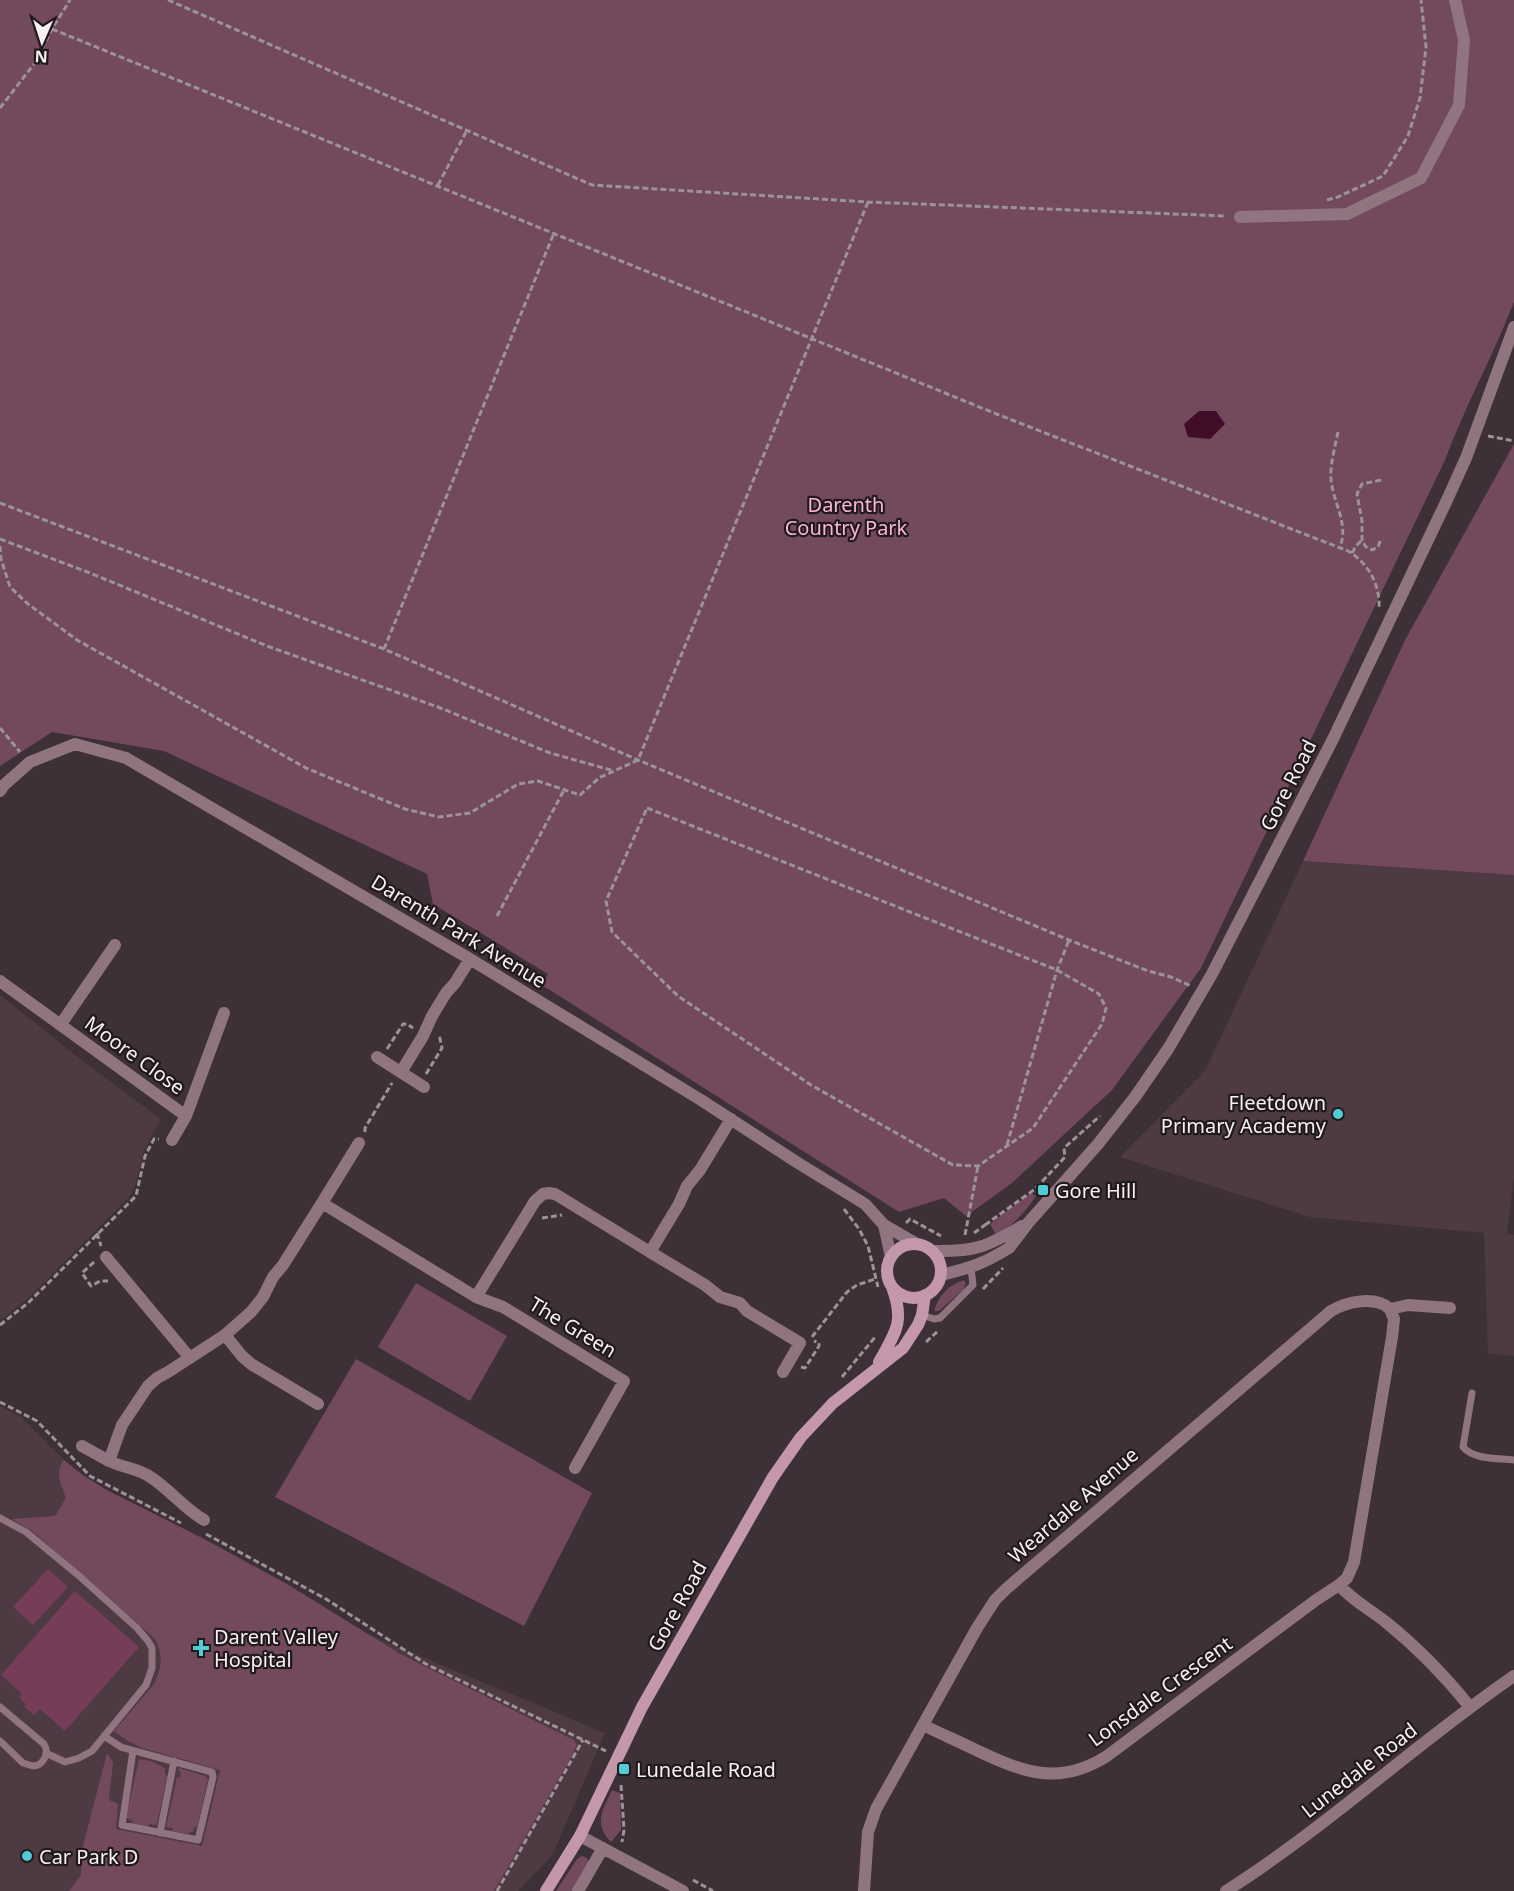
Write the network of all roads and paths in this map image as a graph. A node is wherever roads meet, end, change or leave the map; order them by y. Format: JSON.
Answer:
{"nodes":[{"id":1,"x":70,"y":0,"type":"edge"},
{"id":2,"x":168,"y":0,"type":"edge"},
{"id":3,"x":1421,"y":0,"type":"edge"},
{"id":4,"x":1455,"y":0,"type":"edge"},
{"id":5,"x":52,"y":29,"type":"junction"},
{"id":6,"x":0,"y":108,"type":"edge"},
{"id":7,"x":466,"y":132,"type":"junction"},
{"id":8,"x":438,"y":185,"type":"junction"},
{"id":9,"x":868,"y":202,"type":"junction"},
{"id":10,"x":1322,"y":214,"type":"junction"},
{"id":11,"x":1240,"y":217,"type":"joint"},
{"id":12,"x":554,"y":233,"type":"junction"},
{"id":13,"x":1514,"y":327,"type":"edge"},
{"id":14,"x":813,"y":338,"type":"junction"},
{"id":15,"x":1338,"y":432,"type":"dead end"},
{"id":16,"x":1475,"y":433,"type":"junction"},
{"id":17,"x":1514,"y":441,"type":"edge"},
{"id":18,"x":1381,"y":480,"type":"dead end"},
{"id":19,"x":0,"y":503,"type":"edge"},
{"id":20,"x":0,"y":539,"type":"edge"},
{"id":21,"x":1381,"y":539,"type":"dead end"},
{"id":22,"x":1362,"y":541,"type":"junction"},
{"id":23,"x":0,"y":546,"type":"edge"},
{"id":24,"x":1340,"y":548,"type":"junction"},
{"id":25,"x":1352,"y":553,"type":"junction"},
{"id":26,"x":1378,"y":614,"type":"dead end"},
{"id":27,"x":384,"y":649,"type":"junction"},
{"id":28,"x":0,"y":728,"type":"edge"},
{"id":29,"x":638,"y":760,"type":"junction"},
{"id":30,"x":30,"y":762,"type":"junction"},
{"id":31,"x":613,"y":771,"type":"junction"},
{"id":32,"x":565,"y":790,"type":"junction"},
{"id":33,"x":0,"y":791,"type":"edge"},
{"id":34,"x":497,"y":916,"type":"dead end"},
{"id":35,"x":1069,"y":940,"type":"junction"},
{"id":36,"x":115,"y":945,"type":"dead end"},
{"id":37,"x":470,"y":959,"type":"junction"},
{"id":38,"x":1057,"y":970,"type":"junction"},
{"id":39,"x":1196,"y":977,"type":"dead end"},
{"id":40,"x":0,"y":981,"type":"edge"},
{"id":41,"x":224,"y":1013,"type":"dead end"},
{"id":42,"x":61,"y":1024,"type":"junction"},
{"id":43,"x":376,"y":1057,"type":"dead end"},
{"id":44,"x":401,"y":1072,"type":"junction"},
{"id":45,"x":423,"y":1087,"type":"dead end"},
{"id":46,"x":1104,"y":1113,"type":"dead end"},
{"id":47,"x":186,"y":1116,"type":"junction"},
{"id":48,"x":731,"y":1119,"type":"junction"},
{"id":49,"x":172,"y":1140,"type":"joint"},
{"id":50,"x":363,"y":1142,"type":"joint"},
{"id":51,"x":1006,"y":1146,"type":"junction"},
{"id":52,"x":978,"y":1166,"type":"junction"},
{"id":53,"x":322,"y":1203,"type":"junction"},
{"id":54,"x":570,"y":1216,"type":"dead end"},
{"id":55,"x":538,"y":1220,"type":"dead end"},
{"id":56,"x":1028,"y":1223,"type":"junction"},
{"id":57,"x":884,"y":1225,"type":"junction"},
{"id":58,"x":985,"y":1225,"type":"dead end"},
{"id":59,"x":965,"y":1237,"type":"dead end"},
{"id":60,"x":915,"y":1243,"type":"junction"},
{"id":61,"x":933,"y":1251,"type":"junction"},
{"id":62,"x":650,"y":1252,"type":"junction"},
{"id":63,"x":891,"y":1257,"type":"junction"},
{"id":64,"x":101,"y":1259,"type":"joint"},
{"id":65,"x":971,"y":1268,"type":"junction"},
{"id":66,"x":941,"y":1275,"type":"junction"},
{"id":67,"x":875,"y":1279,"type":"dead end"},
{"id":68,"x":112,"y":1283,"type":"dead end"},
{"id":69,"x":890,"y":1283,"type":"junction"},
{"id":70,"x":926,"y":1295,"type":"junction"},
{"id":71,"x":476,"y":1297,"type":"junction"},
{"id":72,"x":1450,"y":1308,"type":"dead end"},
{"id":73,"x":1390,"y":1309,"type":"junction"},
{"id":74,"x":922,"y":1315,"type":"junction"},
{"id":75,"x":946,"y":1323,"type":"dead end"},
{"id":76,"x":0,"y":1325,"type":"edge"},
{"id":77,"x":225,"y":1335,"type":"junction"},
{"id":78,"x":924,"y":1343,"type":"dead end"},
{"id":79,"x":190,"y":1358,"type":"junction"},
{"id":80,"x":877,"y":1366,"type":"junction"},
{"id":81,"x":798,"y":1367,"type":"dead end"},
{"id":82,"x":783,"y":1372,"type":"dead end"},
{"id":83,"x":1472,"y":1393,"type":"dead end"},
{"id":84,"x":0,"y":1402,"type":"edge"},
{"id":85,"x":318,"y":1404,"type":"dead end"},
{"id":86,"x":82,"y":1446,"type":"dead end"},
{"id":87,"x":1514,"y":1460,"type":"edge"},
{"id":88,"x":108,"y":1461,"type":"junction"},
{"id":89,"x":575,"y":1468,"type":"dead end"},
{"id":90,"x":0,"y":1518,"type":"edge"},
{"id":91,"x":184,"y":1524,"type":"dead end"},
{"id":92,"x":203,"y":1527,"type":"joint"},
{"id":93,"x":1339,"y":1585,"type":"junction"},
{"id":94,"x":1514,"y":1676,"type":"edge"},
{"id":95,"x":0,"y":1707,"type":"edge"},
{"id":96,"x":1470,"y":1707,"type":"junction"},
{"id":97,"x":923,"y":1725,"type":"junction"},
{"id":98,"x":104,"y":1736,"type":"junction"},
{"id":99,"x":583,"y":1740,"type":"junction"},
{"id":100,"x":0,"y":1741,"type":"edge"},
{"id":101,"x":603,"y":1750,"type":"dead end"},
{"id":102,"x":133,"y":1751,"type":"junction"},
{"id":103,"x":46,"y":1754,"type":"junction"},
{"id":104,"x":174,"y":1761,"type":"junction"},
{"id":105,"x":620,"y":1779,"type":"dead end"},
{"id":106,"x":160,"y":1833,"type":"junction"},
{"id":107,"x":580,"y":1836,"type":"junction"},
{"id":108,"x":630,"y":1847,"type":"dead end"},
{"id":109,"x":603,"y":1848,"type":"junction"},
{"id":110,"x":689,"y":1878,"type":"dead end"},
{"id":111,"x":497,"y":1891,"type":"edge"},
{"id":112,"x":546,"y":1891,"type":"edge"},
{"id":113,"x":578,"y":1891,"type":"edge"},
{"id":114,"x":683,"y":1891,"type":"edge"},
{"id":115,"x":713,"y":1891,"type":"edge"},
{"id":116,"x":864,"y":1891,"type":"edge"},
{"id":117,"x":1226,"y":1891,"type":"edge"}],
"edges":[{"from":1,"to":5,"type":"path"},
{"from":2,"to":7,"type":"path"},
{"from":3,"to":10,"type":"path"},
{"from":4,"to":10,"type":"street"},
{"from":5,"to":6,"type":"path"},
{"from":5,"to":8,"type":"path"},
{"from":7,"to":8,"type":"path"},
{"from":7,"to":9,"type":"path"},
{"from":8,"to":12,"type":"path"},
{"from":9,"to":11,"type":"path"},
{"from":9,"to":14,"type":"path"},
{"from":10,"to":11,"type":"street"},
{"from":12,"to":14,"type":"path"},
{"from":12,"to":27,"type":"path"},
{"from":13,"to":16,"type":"street","name":"Gore Road"},
{"from":14,"to":24,"type":"path"},
{"from":14,"to":29,"type":"path"},
{"from":15,"to":24,"type":"path"},
{"from":16,"to":17,"type":"path"},
{"from":16,"to":56,"type":"street","name":"Gore Road"},
{"from":18,"to":22,"type":"path"},
{"from":19,"to":27,"type":"path"},
{"from":20,"to":31,"type":"path"},
{"from":21,"to":22,"type":"path"},
{"from":22,"to":25,"type":"path"},
{"from":23,"to":32,"type":"path"},
{"from":24,"to":25,"type":"path"},
{"from":25,"to":26,"type":"path"},
{"from":27,"to":29,"type":"path"},
{"from":28,"to":30,"type":"path"},
{"from":29,"to":31,"type":"path"},
{"from":29,"to":35,"type":"path"},
{"from":30,"to":33,"type":"street","name":"Darenth Park Avenue"},
{"from":30,"to":37,"type":"street","name":"Darenth Park Avenue"},
{"from":31,"to":32,"type":"path"},
{"from":32,"to":34,"type":"path"},
{"from":35,"to":38,"type":"path"},
{"from":35,"to":39,"type":"path"},
{"from":36,"to":42,"type":"street","name":"Moore Close"},
{"from":37,"to":44,"type":"street"},
{"from":37,"to":48,"type":"street","name":"Darenth Park Avenue"},
{"from":38,"to":51,"type":"path"},
{"from":38,"to":51,"type":"path"},
{"from":38,"to":52,"type":"path"},
{"from":40,"to":42,"type":"street","name":"Moore Close"},
{"from":41,"to":47,"type":"street","name":"Moore Close"},
{"from":42,"to":47,"type":"street","name":"Moore Close"},
{"from":43,"to":44,"type":"street"},
{"from":44,"to":45,"type":"street"},
{"from":44,"to":50,"type":"path"},
{"from":46,"to":58,"type":"path"},
{"from":47,"to":49,"type":"street","name":"Moore Close"},
{"from":48,"to":57,"type":"street","name":"Darenth Park Avenue"},
{"from":48,"to":62,"type":"street"},
{"from":49,"to":76,"type":"path"},
{"from":50,"to":53,"type":"street"},
{"from":51,"to":52,"type":"path"},
{"from":52,"to":59,"type":"path"},
{"from":53,"to":71,"type":"street","name":"The Green"},
{"from":53,"to":77,"type":"street"},
{"from":54,"to":55,"type":"path"},
{"from":56,"to":61,"type":"street","name":"Gore Road"},
{"from":56,"to":65,"type":"street","name":"Gore Road"},
{"from":57,"to":60,"type":"street","name":"Darenth Park Avenue"},
{"from":57,"to":63,"type":"street"},
{"from":60,"to":61,"type":"street"},
{"from":60,"to":63,"type":"street"},
{"from":61,"to":66,"type":"street"},
{"from":62,"to":71,"type":"street"},
{"from":62,"to":82,"type":"street"},
{"from":63,"to":69,"type":"street"},
{"from":64,"to":68,"type":"path"},
{"from":64,"to":79,"type":"street"},
{"from":65,"to":66,"type":"street","name":"Gore Road"},
{"from":65,"to":74,"type":"lane"},
{"from":66,"to":70,"type":"street"},
{"from":67,"to":81,"type":"path"},
{"from":69,"to":70,"type":"street"},
{"from":69,"to":80,"type":"street","name":"Gore Road"},
{"from":70,"to":74,"type":"street","name":"Gore Road"},
{"from":71,"to":89,"type":"street","name":"The Green"},
{"from":72,"to":73,"type":"street","name":"Weardale Avenue"},
{"from":73,"to":93,"type":"street","name":"Lonsdale Crescent"},
{"from":73,"to":97,"type":"street","name":"Weardale Avenue"},
{"from":74,"to":80,"type":"street","name":"Gore Road"},
{"from":75,"to":78,"type":"path"},
{"from":77,"to":79,"type":"street"},
{"from":77,"to":85,"type":"street"},
{"from":79,"to":88,"type":"street"},
{"from":80,"to":107,"type":"street","name":"Gore Road"},
{"from":83,"to":87,"type":"lane"},
{"from":84,"to":91,"type":"path"},
{"from":86,"to":88,"type":"street"},
{"from":88,"to":92,"type":"street"},
{"from":90,"to":98,"type":"lane"},
{"from":92,"to":99,"type":"path"},
{"from":93,"to":96,"type":"street"},
{"from":93,"to":97,"type":"street","name":"Lonsdale Crescent"},
{"from":94,"to":96,"type":"street","name":"Lunedale Road"},
{"from":95,"to":103,"type":"lane"},
{"from":96,"to":117,"type":"street","name":"Lunedale Road"},
{"from":97,"to":116,"type":"street","name":"Weardale Avenue"},
{"from":98,"to":102,"type":"lane"},
{"from":98,"to":103,"type":"lane"},
{"from":99,"to":101,"type":"path"},
{"from":99,"to":111,"type":"path"},
{"from":100,"to":103,"type":"lane"},
{"from":102,"to":104,"type":"lane"},
{"from":102,"to":106,"type":"lane"},
{"from":104,"to":106,"type":"lane"},
{"from":104,"to":106,"type":"lane"},
{"from":105,"to":108,"type":"path"},
{"from":107,"to":109,"type":"street"},
{"from":107,"to":112,"type":"street","name":"Gore Road"},
{"from":109,"to":113,"type":"street"},
{"from":109,"to":114,"type":"street"},
{"from":110,"to":115,"type":"path"}]}
